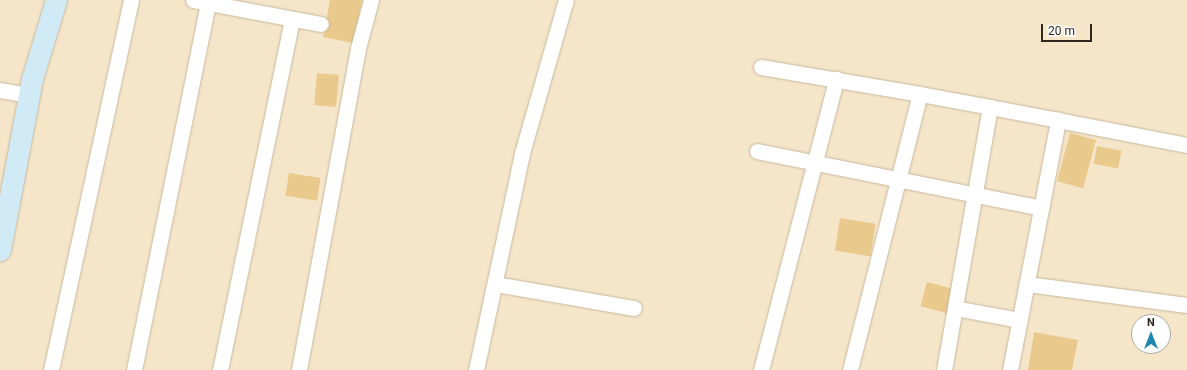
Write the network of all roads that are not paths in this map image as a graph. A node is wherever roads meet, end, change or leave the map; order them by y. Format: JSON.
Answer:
{"nodes":[{"id":1,"x":56,"y":0,"type":"edge"},
{"id":2,"x":131,"y":0,"type":"edge"},
{"id":3,"x":193,"y":0,"type":"edge"},
{"id":4,"x":371,"y":0,"type":"edge"},
{"id":5,"x":566,"y":0,"type":"edge"},
{"id":6,"x":208,"y":3,"type":"junction"},
{"id":7,"x":292,"y":19,"type":"junction"},
{"id":8,"x":321,"y":24,"type":"dead end"},
{"id":9,"x":761,"y":67,"type":"dead end"},
{"id":10,"x":836,"y":79,"type":"junction"},
{"id":11,"x":0,"y":90,"type":"edge"},
{"id":12,"x":920,"y":94,"type":"junction"},
{"id":13,"x":29,"y":95,"type":"junction"},
{"id":14,"x":990,"y":107,"type":"junction"},
{"id":15,"x":1058,"y":120,"type":"junction"},
{"id":16,"x":1187,"y":145,"type":"edge"},
{"id":17,"x":757,"y":151,"type":"dead end"},
{"id":18,"x":815,"y":164,"type":"junction"},
{"id":19,"x":898,"y":180,"type":"junction"},
{"id":20,"x":974,"y":196,"type":"junction"},
{"id":21,"x":1041,"y":208,"type":"junction"},
{"id":22,"x":0,"y":250,"type":"edge"},
{"id":23,"x":495,"y":284,"type":"junction"},
{"id":24,"x":1027,"y":284,"type":"junction"},
{"id":25,"x":1187,"y":306,"type":"edge"},
{"id":26,"x":634,"y":308,"type":"dead end"},
{"id":27,"x":955,"y":308,"type":"junction"},
{"id":28,"x":1020,"y":320,"type":"junction"},
{"id":29,"x":51,"y":370,"type":"edge"},
{"id":30,"x":134,"y":370,"type":"edge"},
{"id":31,"x":220,"y":370,"type":"edge"},
{"id":32,"x":300,"y":370,"type":"edge"},
{"id":33,"x":476,"y":370,"type":"edge"},
{"id":34,"x":761,"y":370,"type":"edge"},
{"id":35,"x":850,"y":370,"type":"edge"},
{"id":36,"x":944,"y":370,"type":"edge"},
{"id":37,"x":1010,"y":370,"type":"edge"}],
"edges":[{"from":1,"to":13,"type":"street"},
{"from":2,"to":29,"type":"street"},
{"from":3,"to":6,"type":"street"},
{"from":4,"to":32,"type":"street"},
{"from":5,"to":23,"type":"street"},
{"from":6,"to":7,"type":"street"},
{"from":6,"to":30,"type":"street"},
{"from":7,"to":8,"type":"street"},
{"from":7,"to":31,"type":"street"},
{"from":9,"to":10,"type":"street"},
{"from":10,"to":12,"type":"street"},
{"from":10,"to":18,"type":"street"},
{"from":11,"to":13,"type":"street"},
{"from":12,"to":14,"type":"street"},
{"from":12,"to":19,"type":"street"},
{"from":13,"to":22,"type":"street"},
{"from":14,"to":15,"type":"street"},
{"from":14,"to":20,"type":"street"},
{"from":15,"to":16,"type":"street"},
{"from":15,"to":21,"type":"street"},
{"from":17,"to":18,"type":"street"},
{"from":18,"to":19,"type":"street"},
{"from":18,"to":34,"type":"street"},
{"from":19,"to":20,"type":"street"},
{"from":19,"to":35,"type":"street"},
{"from":20,"to":21,"type":"street"},
{"from":20,"to":27,"type":"street"},
{"from":21,"to":24,"type":"street"},
{"from":23,"to":26,"type":"street"},
{"from":23,"to":33,"type":"street"},
{"from":24,"to":25,"type":"street"},
{"from":24,"to":28,"type":"street"},
{"from":27,"to":28,"type":"street"},
{"from":27,"to":36,"type":"street"},
{"from":28,"to":37,"type":"street"}]}
